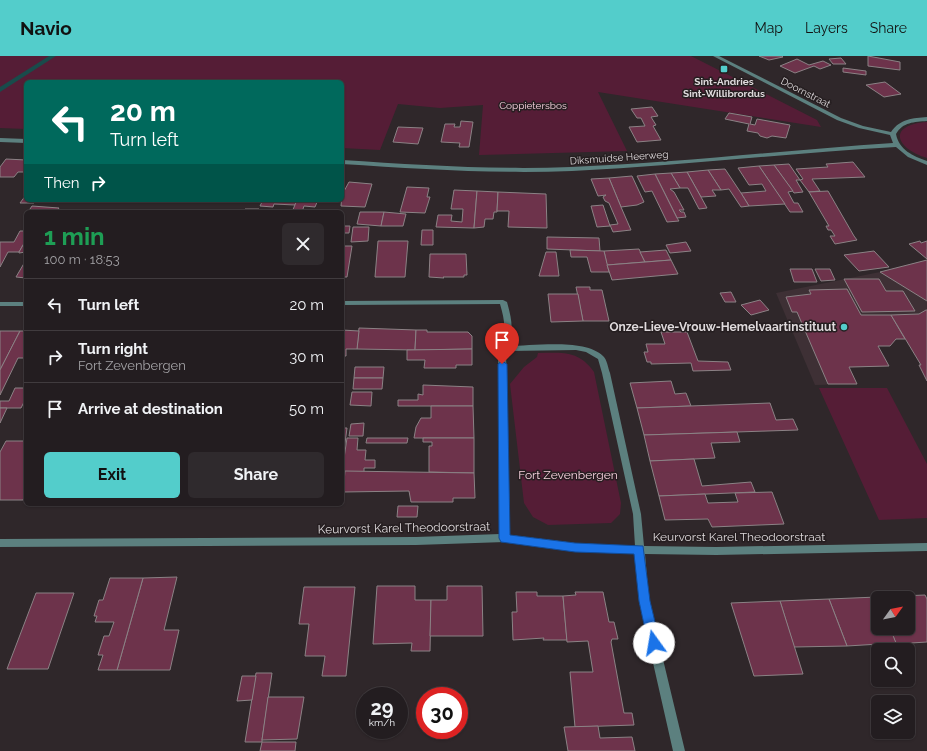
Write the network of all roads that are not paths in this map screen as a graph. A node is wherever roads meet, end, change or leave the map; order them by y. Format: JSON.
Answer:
{"nodes":[{"id":1,"x":715,"y":56,"type":"edge"},
{"id":2,"x":927,"y":119,"type":"edge"},
{"id":3,"x":893,"y":134,"type":"junction"},
{"id":4,"x":0,"y":140,"type":"edge"},
{"id":5,"x":24,"y":141,"type":"edge"},
{"id":6,"x":897,"y":145,"type":"junction"},
{"id":7,"x":344,"y":162,"type":"edge"},
{"id":8,"x":927,"y":163,"type":"edge"},
{"id":9,"x":344,"y":303,"type":"edge"},
{"id":10,"x":0,"y":304,"type":"edge"},
{"id":11,"x":24,"y":304,"type":"edge"},
{"id":12,"x":502,"y":349,"type":"junction"},
{"id":13,"x":505,"y":538,"type":"junction"},
{"id":14,"x":0,"y":543,"type":"edge"},
{"id":15,"x":927,"y":547,"type":"edge"},
{"id":16,"x":639,"y":550,"type":"junction"},
{"id":17,"x":679,"y":751,"type":"edge"}],
"edges":[{"from":1,"to":3,"type":"street","name":"Doornstraat"},
{"from":2,"to":3,"type":"street"},
{"from":3,"to":6,"type":"street"},
{"from":4,"to":5,"type":"street"},
{"from":6,"to":7,"type":"street","name":"Diksmuidse Heerweg"},
{"from":6,"to":8,"type":"street"},
{"from":9,"to":12,"type":"street"},
{"from":10,"to":11,"type":"street"},
{"from":12,"to":13,"type":"street"},
{"from":12,"to":16,"type":"street"},
{"from":13,"to":14,"type":"street","name":"Keurvorst Karel Theodoorstraat"},
{"from":13,"to":16,"type":"street","name":"Keurvorst Karel Theodoorstraat"},
{"from":15,"to":16,"type":"street","name":"Keurvorst Karel Theodoorstraat"},
{"from":16,"to":17,"type":"street"}]}
